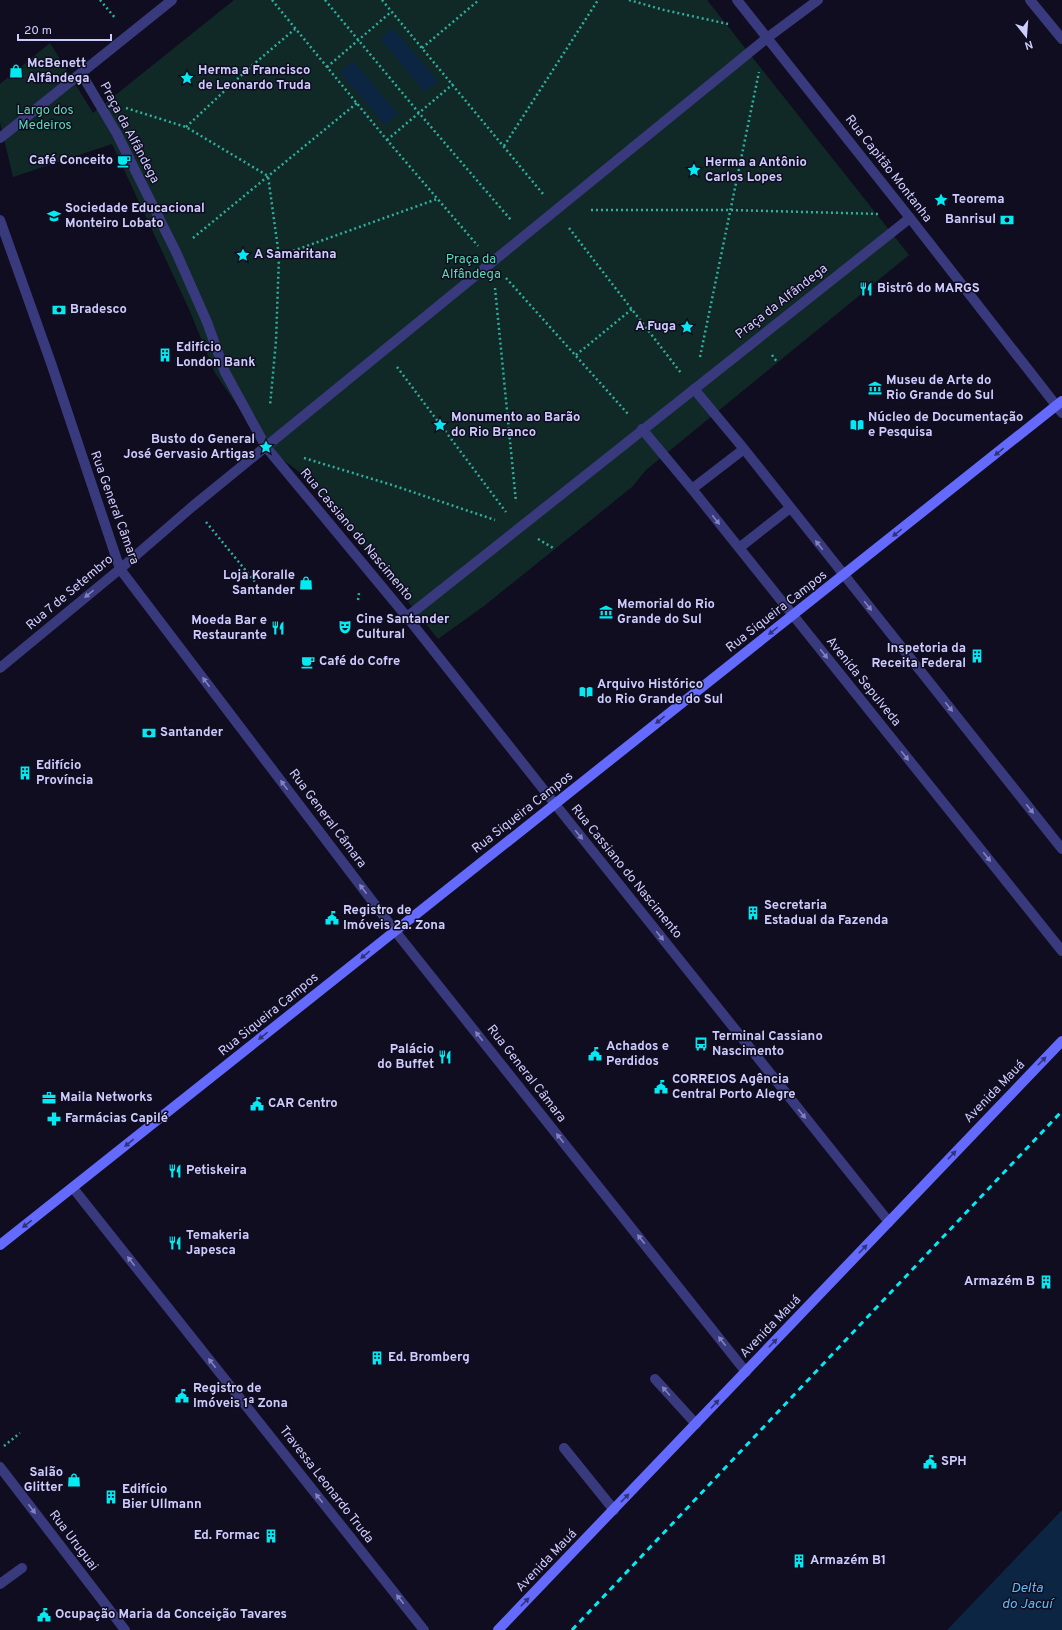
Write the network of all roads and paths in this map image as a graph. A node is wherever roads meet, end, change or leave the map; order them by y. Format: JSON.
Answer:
{"nodes":[{"id":1,"x":172,"y":0,"type":"edge"},
{"id":2,"x":272,"y":0,"type":"edge"},
{"id":3,"x":325,"y":0,"type":"edge"},
{"id":4,"x":382,"y":0,"type":"edge"},
{"id":5,"x":480,"y":0,"type":"edge"},
{"id":6,"x":598,"y":0,"type":"edge"},
{"id":7,"x":629,"y":0,"type":"edge"},
{"id":8,"x":737,"y":0,"type":"edge"},
{"id":9,"x":818,"y":0,"type":"edge"},
{"id":10,"x":1030,"y":0,"type":"edge"},
{"id":11,"x":392,"y":12,"type":"junction"},
{"id":12,"x":732,"y":26,"type":"dead end"},
{"id":13,"x":295,"y":29,"type":"junction"},
{"id":14,"x":767,"y":38,"type":"junction"},
{"id":15,"x":1062,"y":39,"type":"edge"},
{"id":16,"x":359,"y":40,"type":"junction"},
{"id":17,"x":422,"y":48,"type":"junction"},
{"id":18,"x":327,"y":67,"type":"junction"},
{"id":19,"x":81,"y":73,"type":"junction"},
{"id":20,"x":453,"y":84,"type":"junction"},
{"id":21,"x":357,"y":103,"type":"junction"},
{"id":22,"x":122,"y":106,"type":"dead end"},
{"id":23,"x":419,"y":113,"type":"junction"},
{"id":24,"x":186,"y":127,"type":"junction"},
{"id":25,"x":0,"y":138,"type":"edge"},
{"id":26,"x":387,"y":140,"type":"junction"},
{"id":27,"x":504,"y":146,"type":"junction"},
{"id":28,"x":268,"y":176,"type":"junction"},
{"id":29,"x":437,"y":199,"type":"junction"},
{"id":30,"x":556,"y":210,"type":"junction"},
{"id":31,"x":731,"y":210,"type":"junction"},
{"id":32,"x":910,"y":218,"type":"junction"},
{"id":33,"x":0,"y":220,"type":"edge"},
{"id":34,"x":525,"y":236,"type":"junction"},
{"id":35,"x":176,"y":252,"type":"junction"},
{"id":36,"x":279,"y":256,"type":"junction"},
{"id":37,"x":492,"y":262,"type":"junction"},
{"id":38,"x":632,"y":309,"type":"junction"},
{"id":39,"x":384,"y":350,"type":"junction"},
{"id":40,"x":576,"y":355,"type":"junction"},
{"id":41,"x":694,"y":389,"type":"junction"},
{"id":42,"x":1060,"y":407,"type":"edge"},
{"id":43,"x":269,"y":409,"type":"dead end"},
{"id":44,"x":642,"y":430,"type":"junction"},
{"id":45,"x":266,"y":447,"type":"junction"},
{"id":46,"x":744,"y":449,"type":"junction"},
{"id":47,"x":303,"y":458,"type":"dead end"},
{"id":48,"x":692,"y":490,"type":"junction"},
{"id":49,"x":193,"y":506,"type":"junction"},
{"id":50,"x":790,"y":508,"type":"junction"},
{"id":51,"x":518,"y":528,"type":"junction"},
{"id":52,"x":739,"y":548,"type":"junction"},
{"id":53,"x":120,"y":569,"type":"junction"},
{"id":54,"x":844,"y":575,"type":"junction"},
{"id":55,"x":256,"y":583,"type":"dead end"},
{"id":56,"x":793,"y":615,"type":"junction"},
{"id":57,"x":407,"y":617,"type":"junction"},
{"id":58,"x":0,"y":668,"type":"edge"},
{"id":59,"x":555,"y":804,"type":"junction"},
{"id":60,"x":1062,"y":849,"type":"edge"},
{"id":61,"x":396,"y":931,"type":"junction"},
{"id":62,"x":1062,"y":951,"type":"edge"},
{"id":63,"x":1062,"y":1041,"type":"edge"},
{"id":64,"x":73,"y":1188,"type":"junction"},
{"id":65,"x":889,"y":1222,"type":"junction"},
{"id":66,"x":0,"y":1245,"type":"edge"},
{"id":67,"x":746,"y":1372,"type":"junction"},
{"id":68,"x":655,"y":1379,"type":"dead end"},
{"id":69,"x":696,"y":1424,"type":"junction"},
{"id":70,"x":20,"y":1433,"type":"dead end"},
{"id":71,"x":564,"y":1448,"type":"dead end"},
{"id":72,"x":0,"y":1449,"type":"edge"},
{"id":73,"x":0,"y":1467,"type":"edge"},
{"id":74,"x":614,"y":1510,"type":"junction"},
{"id":75,"x":22,"y":1568,"type":"dead end"},
{"id":76,"x":0,"y":1584,"type":"edge"},
{"id":77,"x":125,"y":1630,"type":"edge"},
{"id":78,"x":424,"y":1630,"type":"edge"},
{"id":79,"x":498,"y":1630,"type":"edge"}],
"edges":[{"from":1,"to":19,"type":"street"},
{"from":2,"to":13,"type":"path"},
{"from":3,"to":16,"type":"path"},
{"from":4,"to":11,"type":"path"},
{"from":5,"to":17,"type":"path"},
{"from":6,"to":27,"type":"path"},
{"from":7,"to":12,"type":"path"},
{"from":8,"to":14,"type":"street","name":"Rua Capitão Montanha"},
{"from":9,"to":14,"type":"street"},
{"from":10,"to":15,"type":"street"},
{"from":11,"to":16,"type":"path"},
{"from":11,"to":17,"type":"path"},
{"from":13,"to":18,"type":"path"},
{"from":13,"to":24,"type":"path"},
{"from":14,"to":30,"type":"street"},
{"from":14,"to":31,"type":"path"},
{"from":14,"to":32,"type":"street","name":"Rua Capitão Montanha"},
{"from":16,"to":18,"type":"path"},
{"from":16,"to":23,"type":"path"},
{"from":17,"to":20,"type":"path"},
{"from":18,"to":21,"type":"path"},
{"from":19,"to":25,"type":"street"},
{"from":19,"to":35,"type":"street","name":"Praça da Alfândega"},
{"from":20,"to":23,"type":"path"},
{"from":20,"to":27,"type":"path"},
{"from":21,"to":26,"type":"path"},
{"from":21,"to":28,"type":"path"},
{"from":22,"to":24,"type":"path"},
{"from":23,"to":26,"type":"path"},
{"from":23,"to":34,"type":"path"},
{"from":24,"to":28,"type":"path"},
{"from":26,"to":29,"type":"path"},
{"from":27,"to":30,"type":"path"},
{"from":28,"to":35,"type":"path"},
{"from":28,"to":36,"type":"path"},
{"from":29,"to":36,"type":"path"},
{"from":29,"to":37,"type":"path"},
{"from":30,"to":31,"type":"path"},
{"from":30,"to":34,"type":"street"},
{"from":30,"to":38,"type":"path"},
{"from":31,"to":32,"type":"path"},
{"from":31,"to":41,"type":"path"},
{"from":32,"to":41,"type":"street","name":"Praça da Alfândega"},
{"from":32,"to":42,"type":"street","name":"Rua Capitão Montanha"},
{"from":33,"to":53,"type":"street","name":"Rua General Câmara"},
{"from":34,"to":37,"type":"street"},
{"from":35,"to":45,"type":"street","name":"Praça da Alfândega"},
{"from":36,"to":43,"type":"path"},
{"from":37,"to":39,"type":"street"},
{"from":37,"to":40,"type":"path"},
{"from":37,"to":51,"type":"path"},
{"from":38,"to":40,"type":"path"},
{"from":38,"to":41,"type":"path"},
{"from":39,"to":45,"type":"street"},
{"from":39,"to":51,"type":"path"},
{"from":40,"to":44,"type":"path"},
{"from":41,"to":44,"type":"street","name":"Praça da Alfândega"},
{"from":41,"to":46,"type":"street"},
{"from":42,"to":54,"type":"main road","name":"Rua Siqueira Campos","one_way":true},
{"from":44,"to":48,"type":"street","name":"Avenida Sepulveda"},
{"from":44,"to":51,"type":"street","name":"Praça da Alfândega"},
{"from":45,"to":49,"type":"street","name":"Rua 7 de Setembro"},
{"from":45,"to":57,"type":"street","name":"Rua Cassiano do Nascimento"},
{"from":46,"to":48,"type":"street"},
{"from":46,"to":50,"type":"street"},
{"from":47,"to":51,"type":"path"},
{"from":48,"to":52,"type":"street","name":"Avenida Sepulveda","one_way":true},
{"from":49,"to":53,"type":"street","name":"Rua 7 de Setembro"},
{"from":49,"to":55,"type":"path"},
{"from":50,"to":52,"type":"street"},
{"from":54,"to":50,"type":"street","one_way":true},
{"from":51,"to":57,"type":"street","name":"Praça da Alfândega"},
{"from":52,"to":56,"type":"street","name":"Avenida Sepulveda"},
{"from":53,"to":58,"type":"street","name":"Rua 7 de Setembro","one_way":true},
{"from":61,"to":53,"type":"street","name":"Rua General Câmara","one_way":true},
{"from":54,"to":56,"type":"main road","name":"Rua Siqueira Campos"},
{"from":54,"to":60,"type":"street","one_way":true},
{"from":56,"to":59,"type":"main road","name":"Rua Siqueira Campos","one_way":true},
{"from":56,"to":62,"type":"street","name":"Avenida Sepulveda","one_way":true},
{"from":57,"to":59,"type":"street","name":"Rua Cassiano do Nascimento"},
{"from":59,"to":61,"type":"main road","name":"Rua Siqueira Campos"},
{"from":59,"to":65,"type":"street","name":"Rua Cassiano do Nascimento","one_way":true},
{"from":61,"to":64,"type":"main road","name":"Rua Siqueira Campos","one_way":true},
{"from":67,"to":61,"type":"street","name":"Rua General Câmara","one_way":true},
{"from":65,"to":63,"type":"main road","name":"Avenida Mauá","one_way":true},
{"from":64,"to":66,"type":"main road","name":"Rua Siqueira Campos","one_way":true},
{"from":78,"to":64,"type":"street","name":"Travessa Leonardo Truda","one_way":true},
{"from":67,"to":65,"type":"main road","name":"Avenida Mauá","one_way":true},
{"from":69,"to":67,"type":"main road","name":"Avenida Mauá","one_way":true},
{"from":69,"to":68,"type":"street","one_way":true},
{"from":74,"to":69,"type":"main road","name":"Avenida Mauá","one_way":true},
{"from":70,"to":72,"type":"path"},
{"from":71,"to":74,"type":"street"},
{"from":73,"to":77,"type":"street","name":"Rua Uruguai","one_way":true},
{"from":79,"to":74,"type":"main road","name":"Avenida Mauá","one_way":true},
{"from":75,"to":76,"type":"street"}]}
